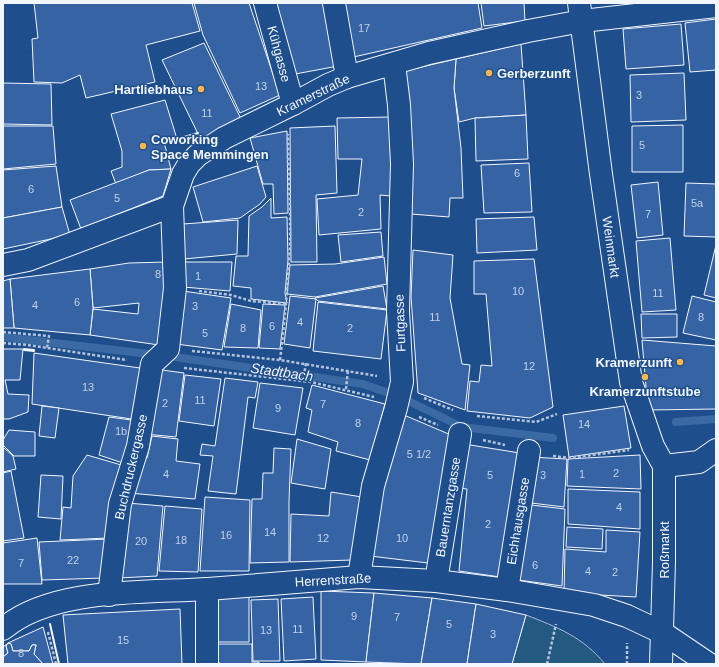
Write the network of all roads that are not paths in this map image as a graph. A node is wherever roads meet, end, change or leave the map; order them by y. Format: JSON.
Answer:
{"nodes":[{"id":1,"x":265,"y":3,"type":"edge"},
{"id":2,"x":334,"y":3,"type":"edge"},
{"id":3,"x":716,"y":6,"type":"edge"},
{"id":4,"x":581,"y":12,"type":"edge"},
{"id":5,"x":394,"y":64,"type":"junction"},
{"id":6,"x":347,"y":77,"type":"junction"},
{"id":7,"x":289,"y":106,"type":"junction"},
{"id":8,"x":172,"y":206,"type":"junction"},
{"id":9,"x":3,"y":265,"type":"edge"},
{"id":10,"x":460,"y":434,"type":"road end"},
{"id":11,"x":716,"y":450,"type":"edge"},
{"id":12,"x":529,"y":451,"type":"road end"},
{"id":13,"x":664,"y":466,"type":"junction"},
{"id":14,"x":359,"y":577,"type":"junction"},
{"id":15,"x":436,"y":581,"type":"junction"},
{"id":16,"x":207,"y":589,"type":"junction"},
{"id":17,"x":507,"y":590,"type":"junction"},
{"id":18,"x":109,"y":595,"type":"junction"},
{"id":19,"x":3,"y":629,"type":"edge"},
{"id":20,"x":663,"y":633,"type":"junction"},
{"id":21,"x":207,"y":664,"type":"edge"},
{"id":22,"x":661,"y":664,"type":"edge"},
{"id":23,"x":710,"y":664,"type":"edge"}],
"edges":[{"from":1,"to":7,"type":"street","name":"Kühgasse"},
{"from":2,"to":6,"type":"street"},
{"from":3,"to":4,"type":"street","name":"Kramerstraße"},
{"from":4,"to":5,"type":"street","name":"Kramerstraße"},
{"from":4,"to":13,"type":"street","name":"Weinmarkt"},
{"from":5,"to":6,"type":"street","name":"Kramerstraße"},
{"from":5,"to":14,"type":"street","name":"Furtgasse"},
{"from":6,"to":7,"type":"street","name":"Kramerstraße"},
{"from":7,"to":8,"type":"street","name":"Kramerstraße"},
{"from":8,"to":9,"type":"street"},
{"from":8,"to":18,"type":"street","name":"Buchdruckergasse"},
{"from":10,"to":15,"type":"street","name":"Bauerntanzgasse"},
{"from":11,"to":13,"type":"street"},
{"from":12,"to":17,"type":"street","name":"Eichhausgasse"},
{"from":13,"to":20,"type":"street","name":"Roßmarkt"},
{"from":14,"to":15,"type":"street","name":"Herrenstraße"},
{"from":14,"to":16,"type":"street","name":"Herrenstraße"},
{"from":15,"to":17,"type":"street","name":"Herrenstraße"},
{"from":16,"to":18,"type":"street","name":"Herrenstraße"},
{"from":16,"to":21,"type":"street"},
{"from":17,"to":20,"type":"street","name":"Herrenstraße"},
{"from":18,"to":19,"type":"street","name":"Herrenstraße"},
{"from":20,"to":22,"type":"street","name":"Roßmarkt"},
{"from":20,"to":23,"type":"street","name":"Herrenstraße"}]}
